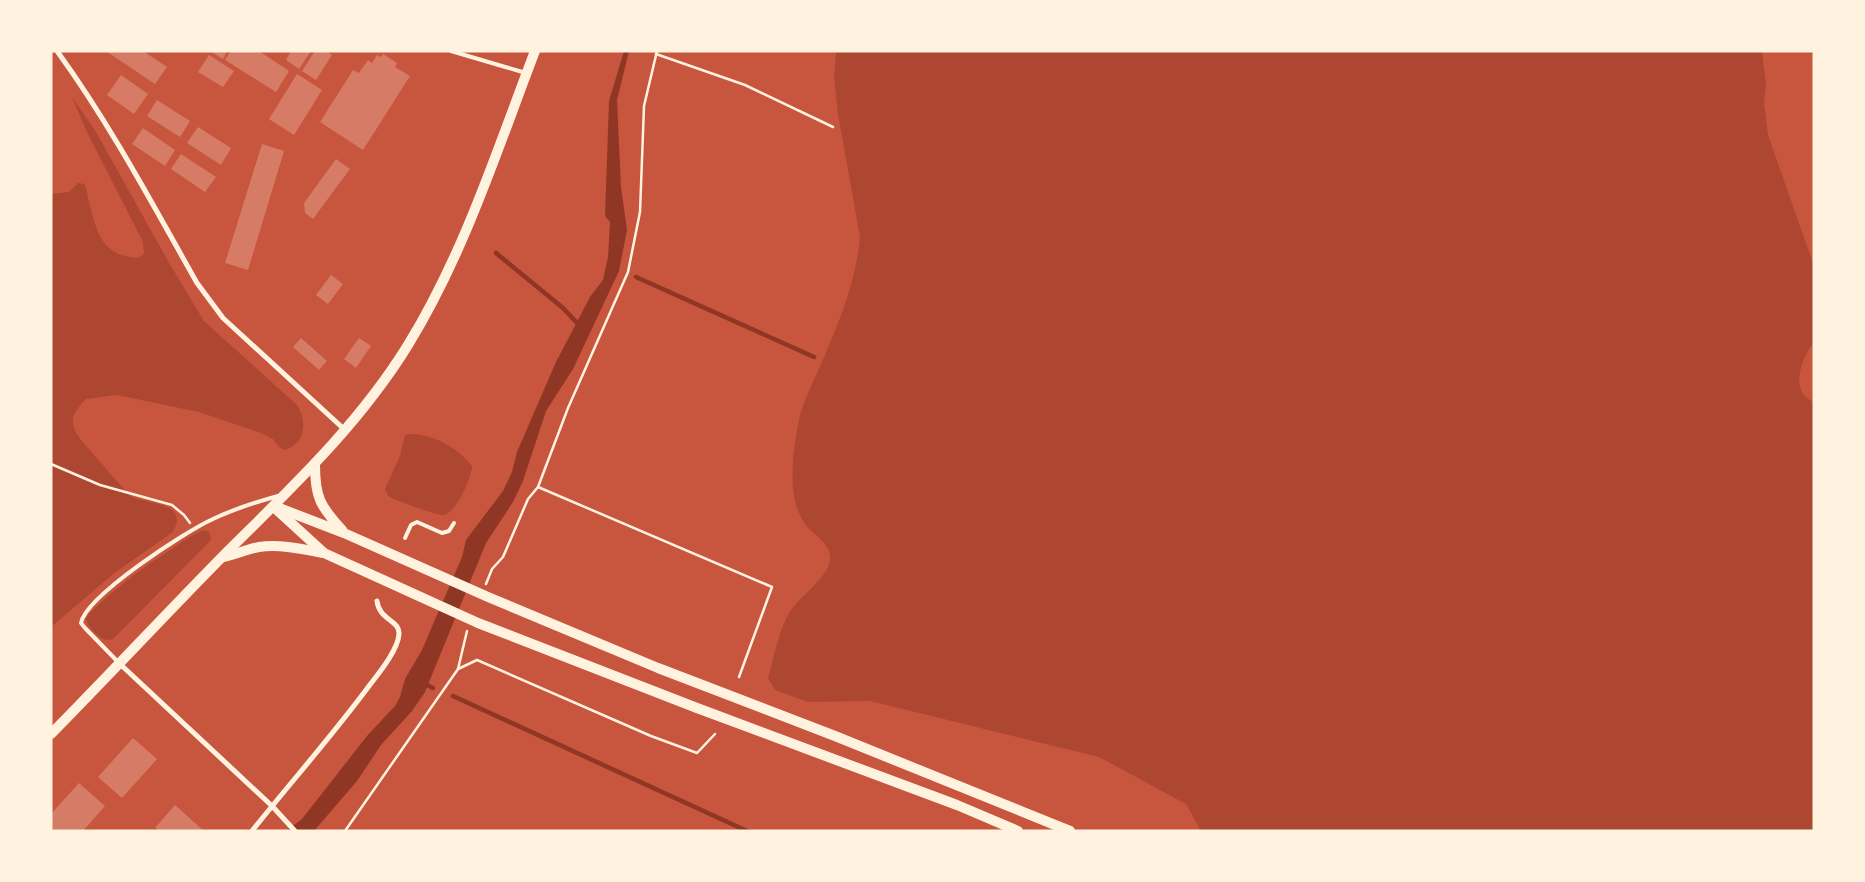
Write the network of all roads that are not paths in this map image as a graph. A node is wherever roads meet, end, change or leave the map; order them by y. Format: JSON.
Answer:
{"nodes":[{"id":1,"x":57,"y":51,"type":"edge"},
{"id":2,"x":451,"y":51,"type":"edge"},
{"id":3,"x":535,"y":51,"type":"edge"},
{"id":4,"x":526,"y":73,"type":"junction"},
{"id":5,"x":345,"y":431,"type":"junction"},
{"id":6,"x":315,"y":465,"type":"junction"},
{"id":7,"x":286,"y":494,"type":"junction"},
{"id":8,"x":274,"y":506,"type":"junction"},
{"id":9,"x":454,"y":522,"type":"dead end"},
{"id":10,"x":344,"y":532,"type":"junction"},
{"id":11,"x":405,"y":538,"type":"dead end"},
{"id":12,"x":324,"y":553,"type":"junction"},
{"id":13,"x":222,"y":558,"type":"junction"},
{"id":14,"x":377,"y":601,"type":"dead end"},
{"id":15,"x":120,"y":664,"type":"junction"},
{"id":16,"x":51,"y":734,"type":"edge"},
{"id":17,"x":272,"y":806,"type":"junction"},
{"id":18,"x":252,"y":831,"type":"edge"},
{"id":19,"x":295,"y":831,"type":"edge"},
{"id":20,"x":1018,"y":831,"type":"edge"},
{"id":21,"x":1070,"y":831,"type":"edge"}],
"edges":[{"from":1,"to":5,"type":"street"},
{"from":2,"to":4,"type":"lane"},
{"from":3,"to":4,"type":"main road"},
{"from":4,"to":5,"type":"main road"},
{"from":5,"to":6,"type":"main road"},
{"from":6,"to":7,"type":"main road"},
{"from":6,"to":10,"type":"main road"},
{"from":7,"to":8,"type":"main road"},
{"from":7,"to":15,"type":"lane"},
{"from":8,"to":10,"type":"main road"},
{"from":8,"to":12,"type":"main road"},
{"from":8,"to":13,"type":"main road"},
{"from":9,"to":11,"type":"lane"},
{"from":10,"to":21,"type":"main road"},
{"from":12,"to":13,"type":"main road"},
{"from":12,"to":20,"type":"main road"},
{"from":13,"to":15,"type":"main road"},
{"from":14,"to":17,"type":"street"},
{"from":15,"to":16,"type":"main road"},
{"from":15,"to":17,"type":"street"},
{"from":17,"to":18,"type":"street"},
{"from":17,"to":19,"type":"street"}]}
